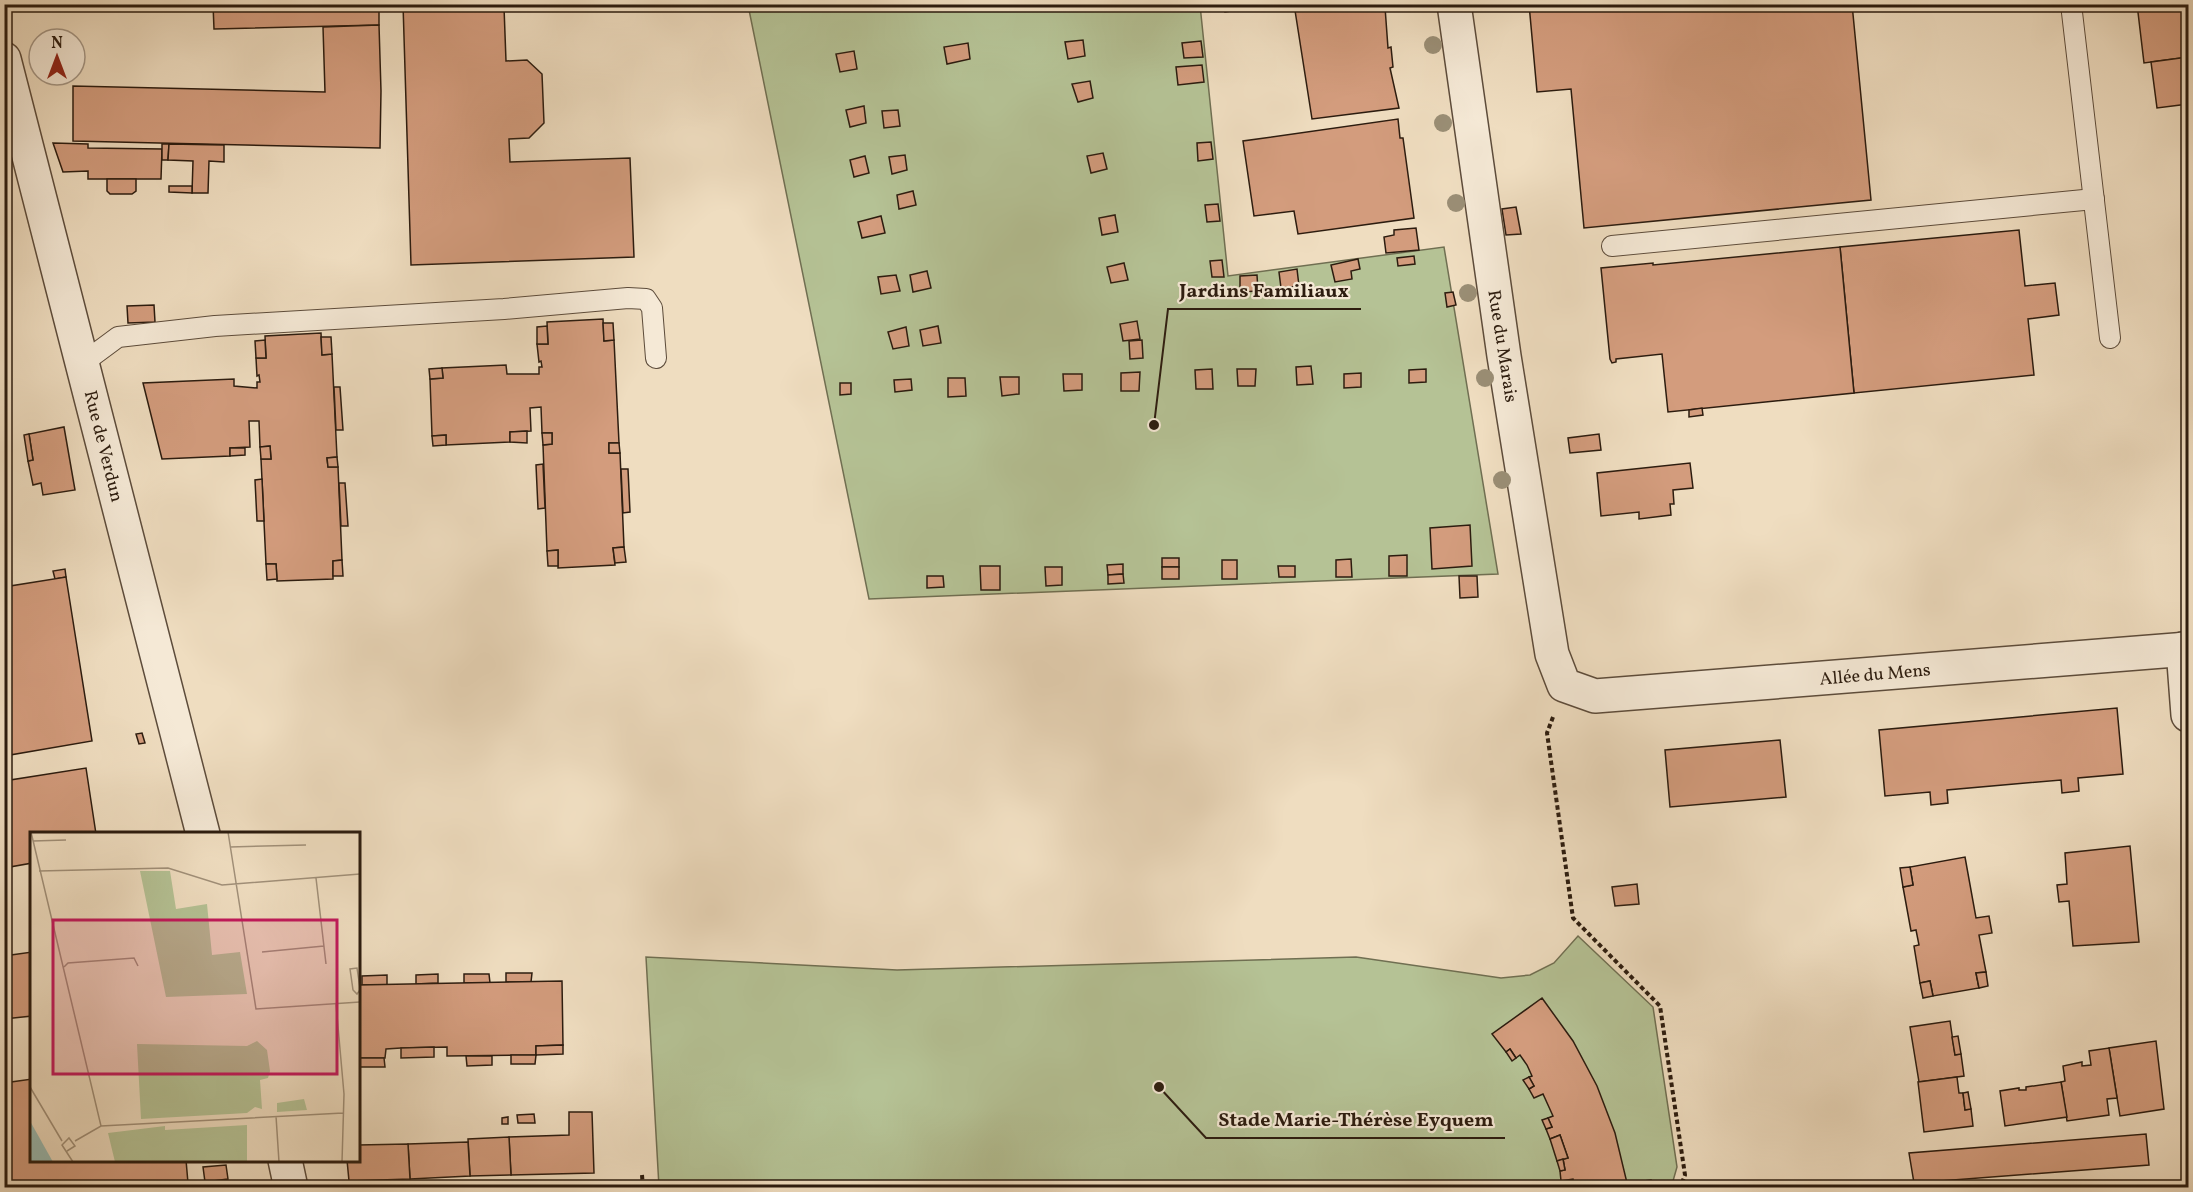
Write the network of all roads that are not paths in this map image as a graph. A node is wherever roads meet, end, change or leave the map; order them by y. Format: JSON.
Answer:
{"nodes":[{"id":1,"x":1454,"y":4,"type":"edge"},
{"id":2,"x":2071,"y":4,"type":"edge"},
{"id":3,"x":4,"y":59,"type":"edge"},
{"id":4,"x":2094,"y":199,"type":"junction"},
{"id":5,"x":1612,"y":246,"type":"dead end"},
{"id":6,"x":2110,"y":338,"type":"dead end"},
{"id":7,"x":656,"y":358,"type":"dead end"},
{"id":8,"x":83,"y":366,"type":"junction"},
{"id":9,"x":2186,"y":649,"type":"edge"},
{"id":10,"x":1564,"y":685,"type":"joint"},
{"id":11,"x":2188,"y":715,"type":"edge"},
{"id":12,"x":202,"y":832,"type":"edge"},
{"id":13,"x":285,"y":1162,"type":"edge"},
{"id":14,"x":291,"y":1188,"type":"edge"}],
"edges":[{"from":1,"to":10,"type":"street","name":"Rue du Marais"},
{"from":2,"to":4,"type":"lane"},
{"from":3,"to":8,"type":"street","name":"Rue de Verdun"},
{"from":4,"to":5,"type":"lane"},
{"from":4,"to":6,"type":"lane"},
{"from":7,"to":8,"type":"lane"},
{"from":8,"to":12,"type":"street","name":"Rue de Verdun"},
{"from":9,"to":10,"type":"street","name":"Allée du Mens"},
{"from":9,"to":11,"type":"street"},
{"from":13,"to":14,"type":"street"}]}
